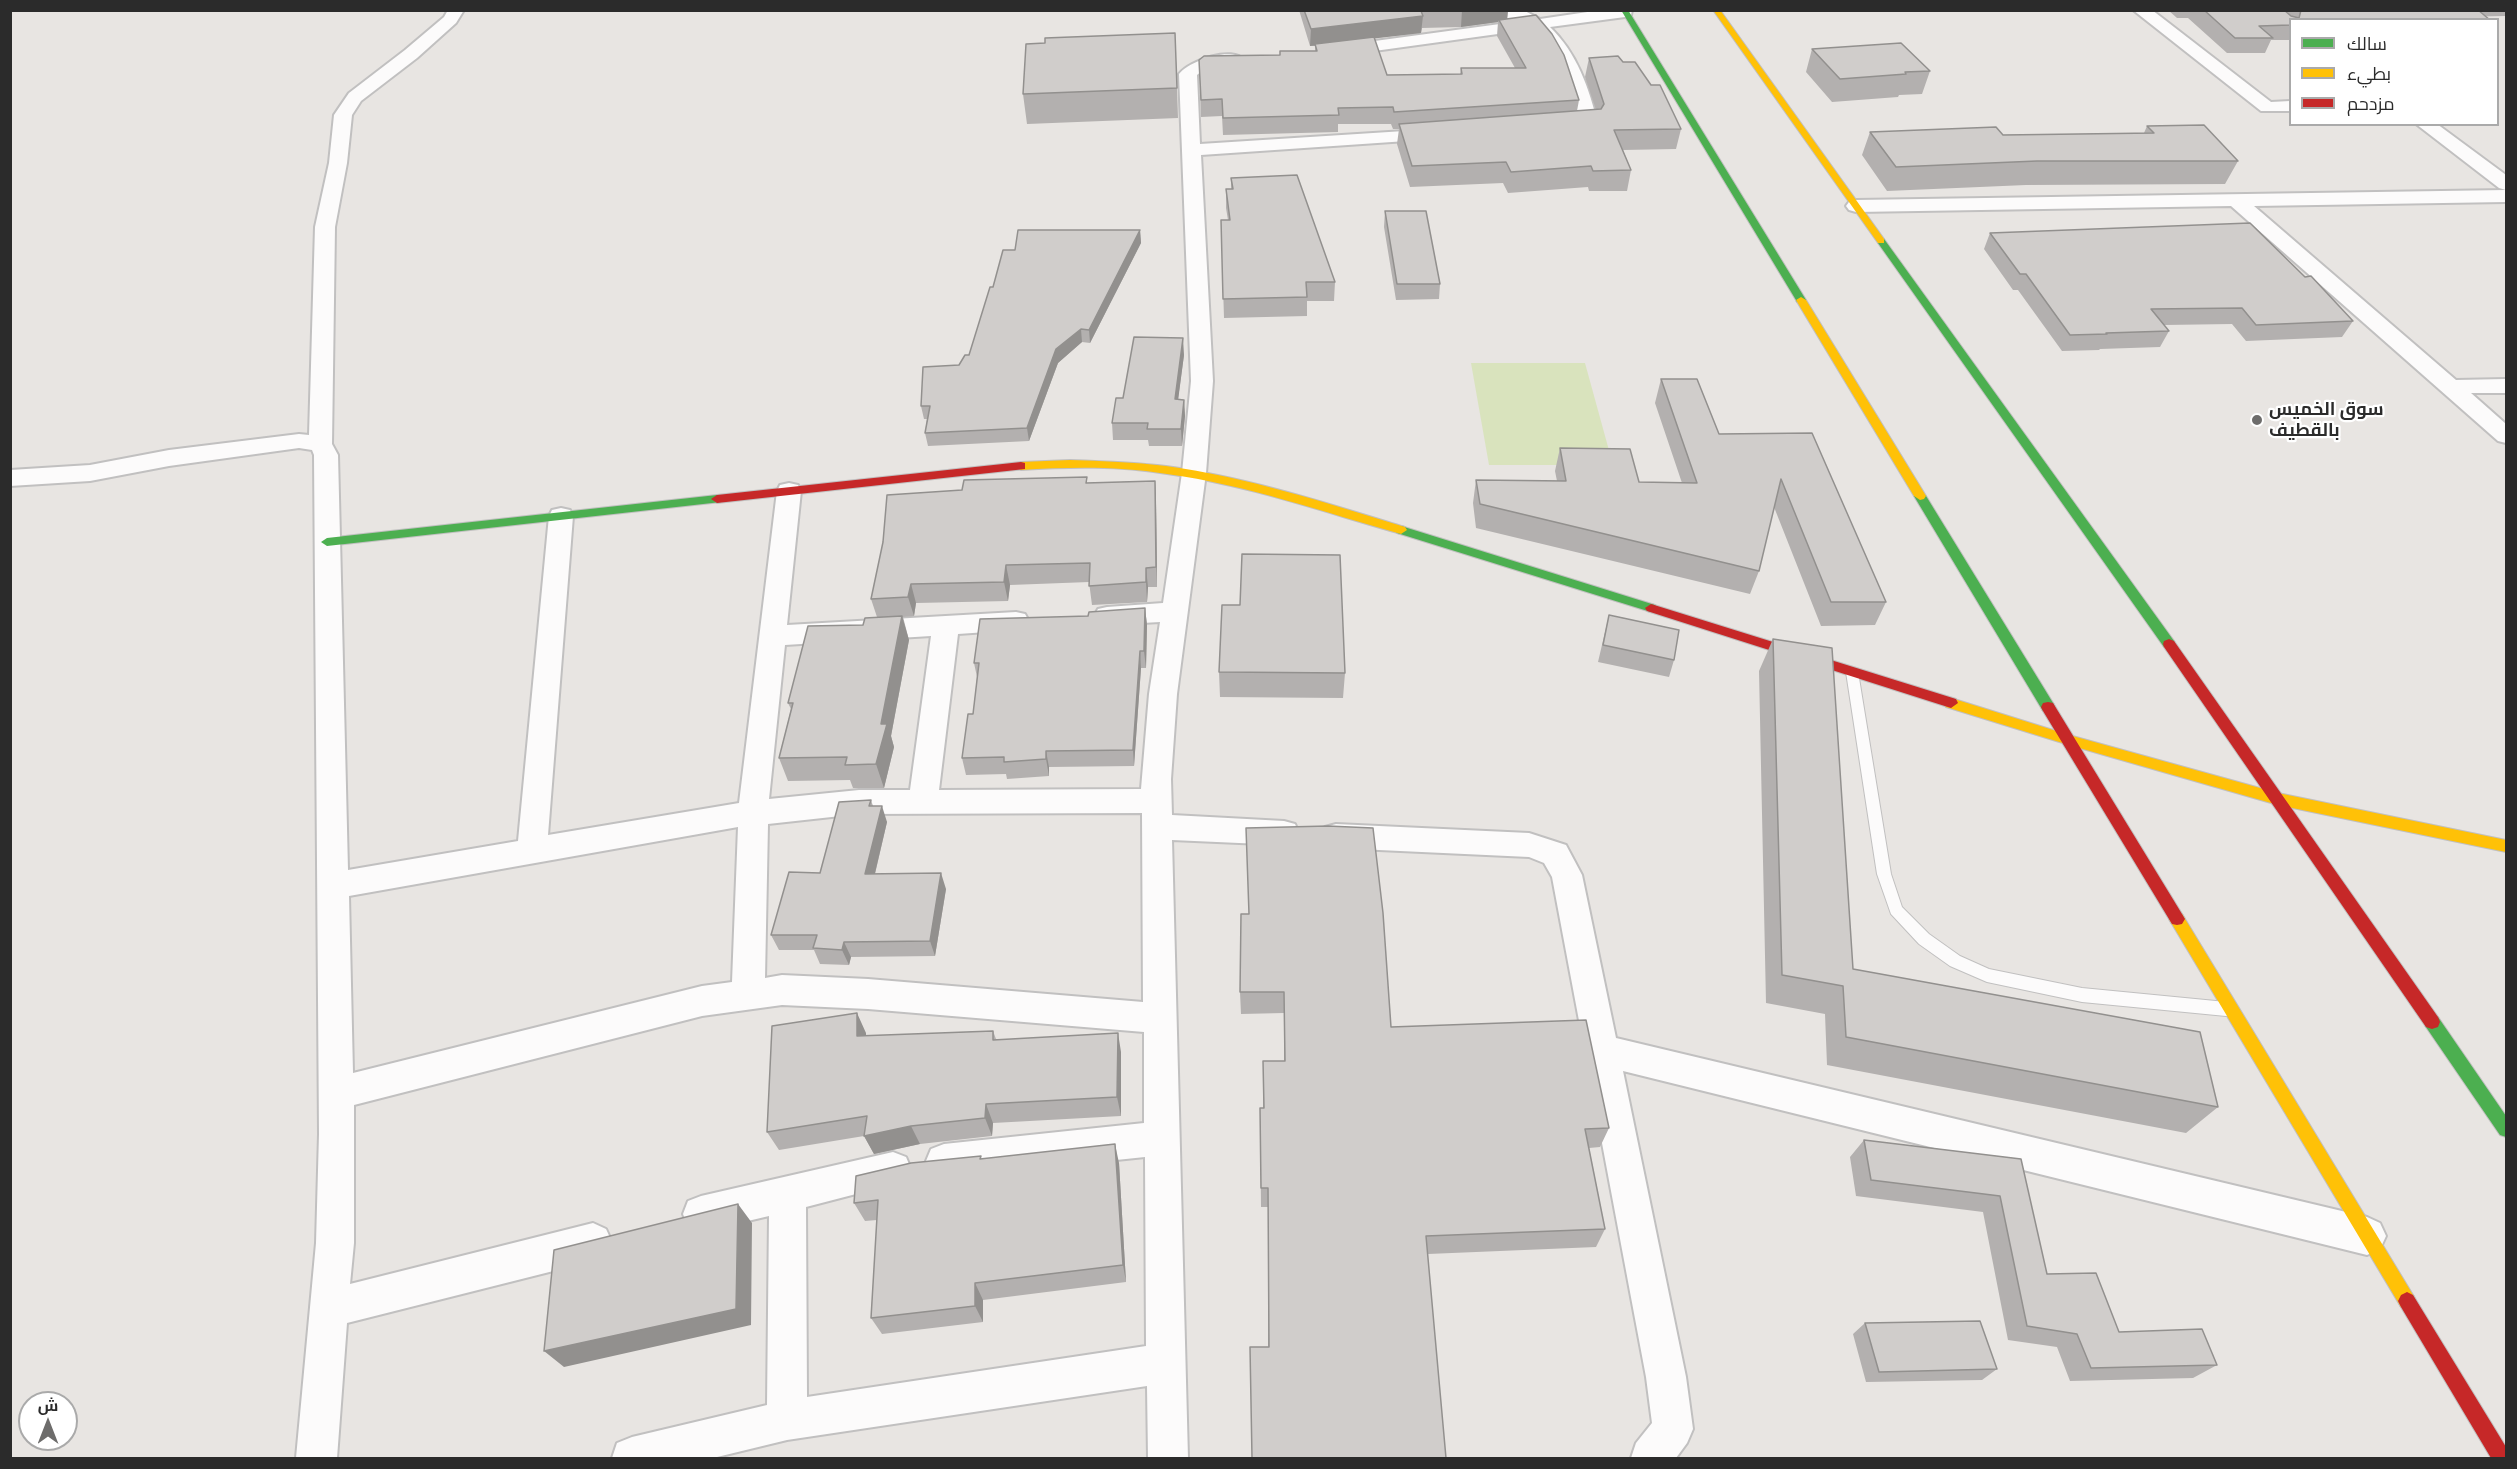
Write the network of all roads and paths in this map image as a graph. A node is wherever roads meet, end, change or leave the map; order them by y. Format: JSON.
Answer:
{"nodes":[{"id":1,"x":456,"y":10,"type":"edge"},
{"id":2,"x":1486,"y":10,"type":"edge"},
{"id":3,"x":1716,"y":10,"type":"edge"},
{"id":4,"x":2141,"y":10,"type":"edge"},
{"id":5,"x":1624,"y":11,"type":"edge"},
{"id":6,"x":1535,"y":25,"type":"junction"},
{"id":7,"x":1317,"y":53,"type":"edge"},
{"id":8,"x":1260,"y":58,"type":"edge"},
{"id":9,"x":2289,"y":106,"type":"edge"},
{"id":10,"x":2428,"y":126,"type":"edge"},
{"id":11,"x":1543,"y":127,"type":"edge"},
{"id":12,"x":1449,"y":133,"type":"edge"},
{"id":13,"x":1192,"y":150,"type":"junction"},
{"id":14,"x":2506,"y":184,"type":"edge"},
{"id":15,"x":2506,"y":196,"type":"edge"},
{"id":16,"x":2236,"y":200,"type":"junction"},
{"id":17,"x":1856,"y":206,"type":"junction"},
{"id":18,"x":2506,"y":386,"type":"edge"},
{"id":19,"x":2451,"y":387,"type":"junction"},
{"id":20,"x":2506,"y":436,"type":"edge"},
{"id":21,"x":320,"y":444,"type":"junction"},
{"id":22,"x":1194,"y":473,"type":"junction"},
{"id":23,"x":10,"y":478,"type":"edge"},
{"id":24,"x":789,"y":491,"type":"junction"},
{"id":25,"x":561,"y":516,"type":"junction"},
{"id":26,"x":327,"y":542,"type":"junction"},
{"id":27,"x":1174,"y":612,"type":"junction"},
{"id":28,"x":1083,"y":617,"type":"edge"},
{"id":29,"x":1037,"y":620,"type":"edge"},
{"id":30,"x":946,"y":626,"type":"junction"},
{"id":31,"x":773,"y":636,"type":"junction"},
{"id":32,"x":1852,"y":672,"type":"junction"},
{"id":33,"x":2069,"y":740,"type":"junction"},
{"id":34,"x":2278,"y":799,"type":"junction"},
{"id":35,"x":923,"y":801,"type":"junction"},
{"id":36,"x":753,"y":814,"type":"junction"},
{"id":37,"x":1157,"y":814,"type":"junction"},
{"id":38,"x":2506,"y":846,"type":"edge"},
{"id":39,"x":532,"y":851,"type":"junction"},
{"id":40,"x":333,"y":886,"type":"junction"},
{"id":41,"x":748,"y":995,"type":"junction"},
{"id":42,"x":2231,"y":1010,"type":"junction"},
{"id":43,"x":1160,"y":1018,"type":"junction"},
{"id":44,"x":1602,"y":1050,"type":"junction"},
{"id":45,"x":336,"y":1093,"type":"junction"},
{"id":46,"x":2506,"y":1129,"type":"edge"},
{"id":47,"x":1162,"y":1138,"type":"junction"},
{"id":48,"x":788,"y":1193,"type":"junction"},
{"id":49,"x":673,"y":1222,"type":"edge"},
{"id":50,"x":627,"y":1233,"type":"edge"},
{"id":51,"x":2367,"y":1236,"type":"junction"},
{"id":52,"x":330,"y":1308,"type":"junction"},
{"id":53,"x":1167,"y":1363,"type":"junction"},
{"id":54,"x":787,"y":1420,"type":"junction"},
{"id":55,"x":316,"y":1458,"type":"edge"},
{"id":56,"x":632,"y":1458,"type":"edge"},
{"id":57,"x":1168,"y":1458,"type":"edge"},
{"id":58,"x":1651,"y":1458,"type":"edge"},
{"id":59,"x":2502,"y":1458,"type":"edge"}],
"edges":[{"from":1,"to":21,"type":"street"},
{"from":2,"to":6,"type":"street"},
{"from":3,"to":17,"type":"main road"},
{"from":4,"to":9,"type":"street"},
{"from":5,"to":6,"type":"street"},
{"from":5,"to":33,"type":"main road"},
{"from":6,"to":7,"type":"street"},
{"from":6,"to":11,"type":"street"},
{"from":8,"to":13,"type":"street"},
{"from":10,"to":14,"type":"street"},
{"from":12,"to":13,"type":"street"},
{"from":13,"to":22,"type":"street"},
{"from":15,"to":16,"type":"street"},
{"from":16,"to":17,"type":"street"},
{"from":16,"to":19,"type":"street"},
{"from":17,"to":34,"type":"main road"},
{"from":18,"to":19,"type":"street"},
{"from":19,"to":20,"type":"street"},
{"from":21,"to":23,"type":"street"},
{"from":21,"to":26,"type":"street"},
{"from":22,"to":24,"type":"main road"},
{"from":22,"to":27,"type":"street"},
{"from":22,"to":32,"type":"main road"},
{"from":24,"to":25,"type":"main road"},
{"from":24,"to":31,"type":"street"},
{"from":25,"to":26,"type":"main road"},
{"from":25,"to":39,"type":"street"},
{"from":26,"to":40,"type":"street"},
{"from":27,"to":28,"type":"street"},
{"from":27,"to":37,"type":"street"},
{"from":29,"to":30,"type":"street"},
{"from":30,"to":31,"type":"street"},
{"from":30,"to":35,"type":"street"},
{"from":31,"to":36,"type":"street"},
{"from":32,"to":33,"type":"main road"},
{"from":32,"to":42,"type":"lane"},
{"from":33,"to":34,"type":"main road"},
{"from":33,"to":42,"type":"main road"},
{"from":34,"to":38,"type":"main road"},
{"from":34,"to":46,"type":"main road"},
{"from":35,"to":36,"type":"street"},
{"from":35,"to":37,"type":"street"},
{"from":36,"to":39,"type":"street"},
{"from":36,"to":41,"type":"street"},
{"from":37,"to":43,"type":"street"},
{"from":37,"to":44,"type":"street"},
{"from":39,"to":40,"type":"street"},
{"from":40,"to":45,"type":"street"},
{"from":41,"to":43,"type":"street"},
{"from":41,"to":45,"type":"street"},
{"from":42,"to":51,"type":"main road"},
{"from":43,"to":47,"type":"street"},
{"from":44,"to":51,"type":"street"},
{"from":44,"to":58,"type":"street"},
{"from":45,"to":52,"type":"street"},
{"from":47,"to":48,"type":"street"},
{"from":47,"to":53,"type":"street"},
{"from":48,"to":49,"type":"street"},
{"from":48,"to":54,"type":"street"},
{"from":50,"to":52,"type":"street"},
{"from":51,"to":59,"type":"main road"},
{"from":52,"to":55,"type":"street"},
{"from":53,"to":54,"type":"street"},
{"from":53,"to":57,"type":"street"},
{"from":54,"to":56,"type":"street"}]}
